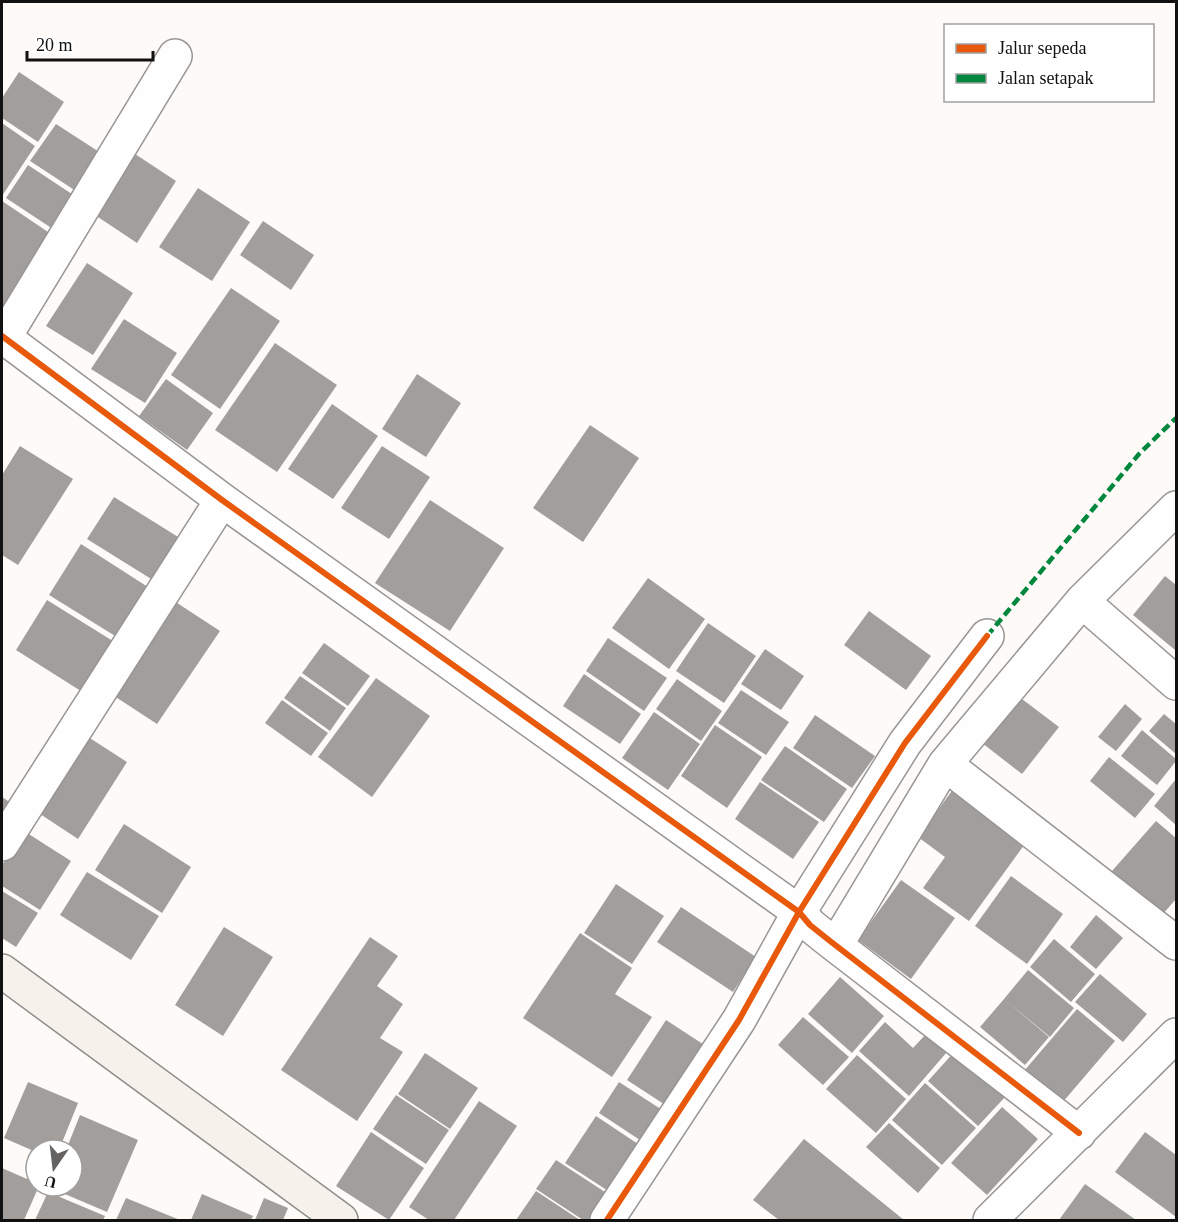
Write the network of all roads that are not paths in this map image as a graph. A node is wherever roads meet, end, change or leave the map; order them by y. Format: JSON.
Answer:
{"nodes":[{"id":1,"x":175,"y":56,"type":"dead end"},
{"id":2,"x":3,"y":337,"type":"edge"},
{"id":3,"x":222,"y":500,"type":"junction"},
{"id":4,"x":1176,"y":508,"type":"edge"},
{"id":5,"x":1082,"y":601,"type":"junction"},
{"id":6,"x":987,"y":636,"type":"dead end"},
{"id":7,"x":1176,"y":683,"type":"edge"},
{"id":8,"x":945,"y":764,"type":"junction"},
{"id":9,"x":2,"y":844,"type":"edge"},
{"id":10,"x":819,"y":931,"type":"junction"},
{"id":11,"x":1176,"y":943,"type":"edge"},
{"id":12,"x":2,"y":971,"type":"edge"},
{"id":13,"x":1176,"y":1035,"type":"edge"},
{"id":14,"x":1079,"y":1133,"type":"junction"},
{"id":15,"x":341,"y":1221,"type":"edge"},
{"id":16,"x":607,"y":1221,"type":"edge"},
{"id":17,"x":990,"y":1221,"type":"edge"}],
"edges":[{"from":1,"to":2,"type":"street"},
{"from":2,"to":3,"type":"street"},
{"from":3,"to":9,"type":"street"},
{"from":3,"to":10,"type":"street"},
{"from":4,"to":5,"type":"street"},
{"from":5,"to":7,"type":"street"},
{"from":5,"to":8,"type":"street"},
{"from":6,"to":10,"type":"street"},
{"from":8,"to":10,"type":"street"},
{"from":8,"to":11,"type":"street"},
{"from":10,"to":14,"type":"street"},
{"from":10,"to":16,"type":"street"},
{"from":12,"to":15,"type":"street"},
{"from":13,"to":14,"type":"street"},
{"from":14,"to":17,"type":"street"}]}
